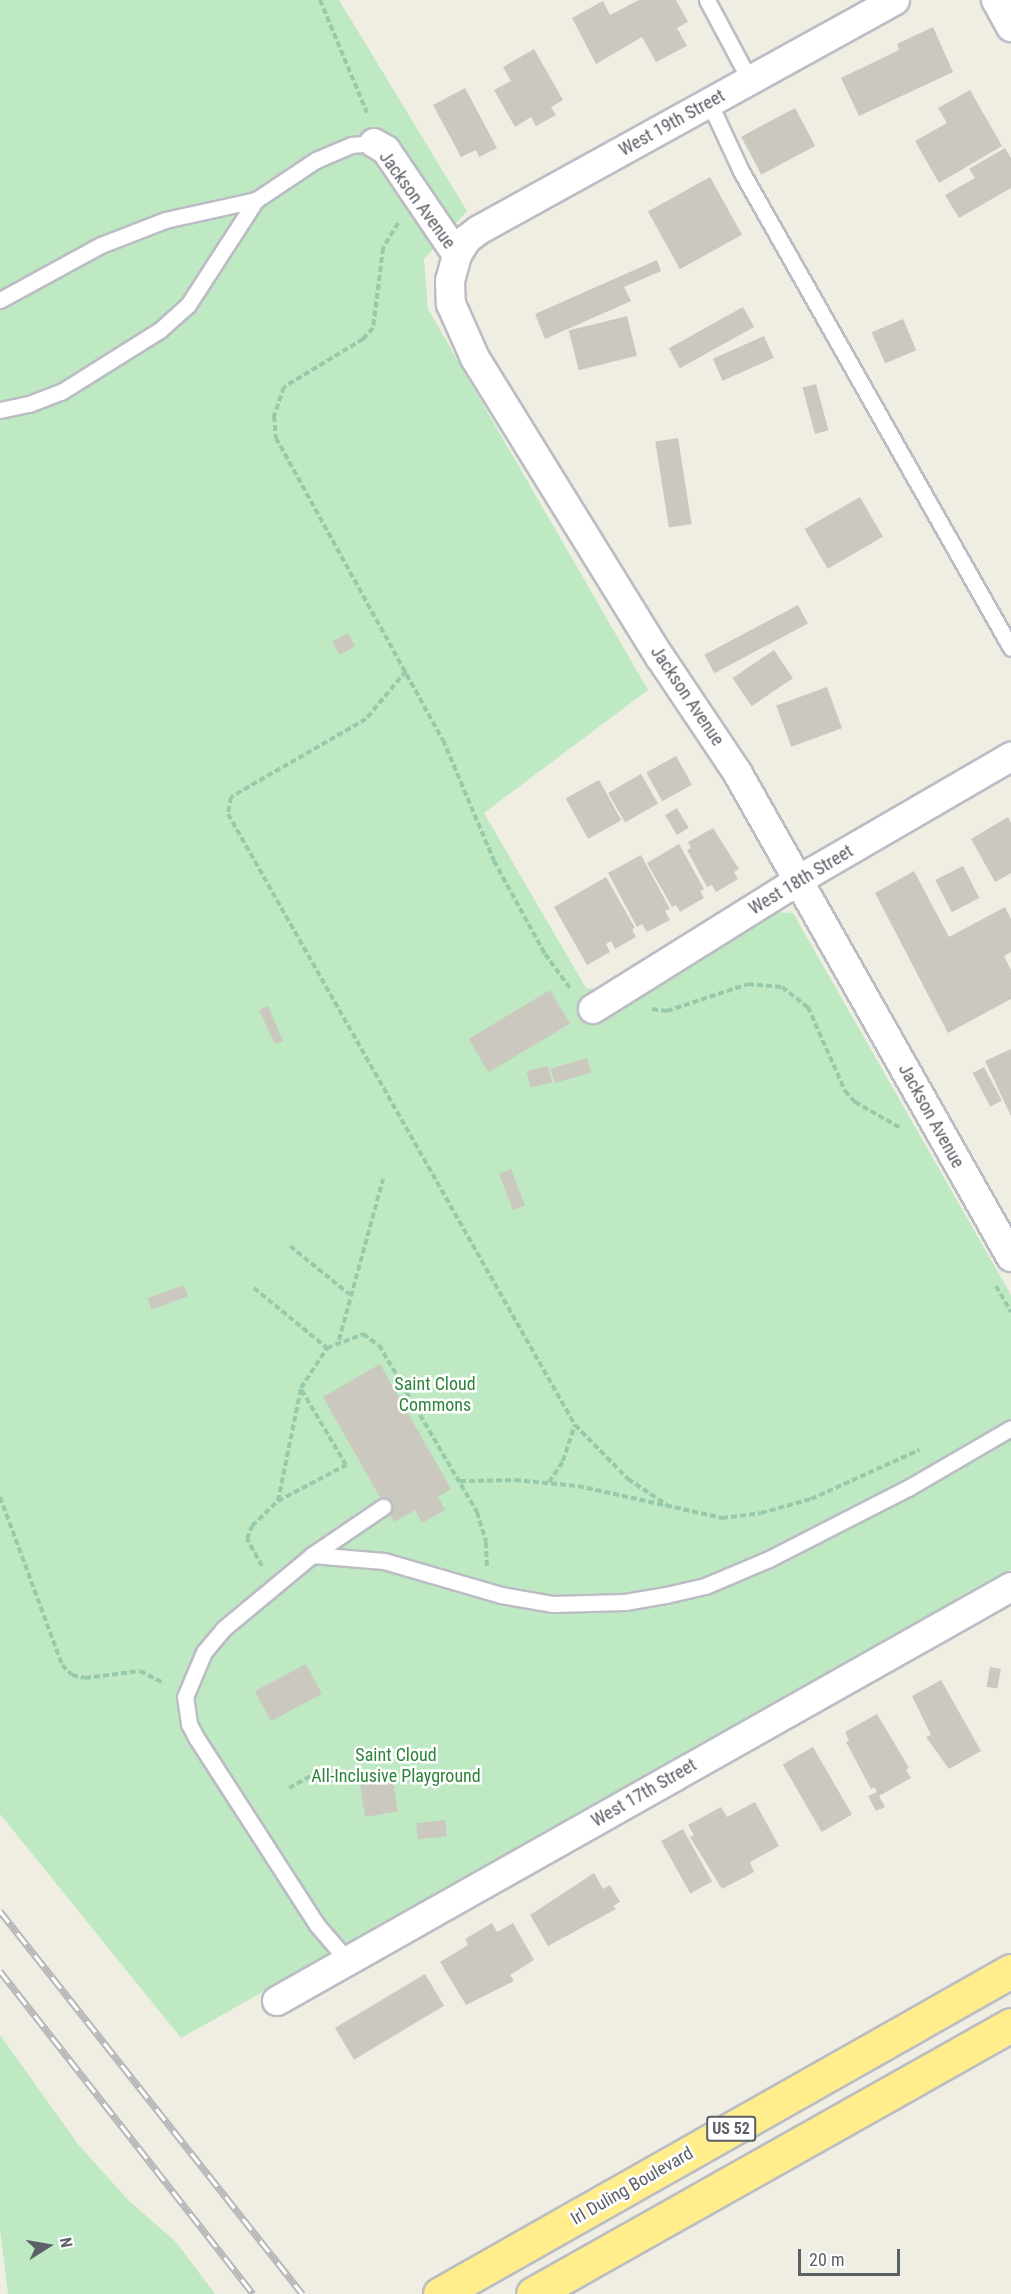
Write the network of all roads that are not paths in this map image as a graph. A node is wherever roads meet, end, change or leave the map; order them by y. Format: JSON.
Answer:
{"nodes":[{"id":1,"x":707,"y":0,"type":"edge"},
{"id":2,"x":895,"y":0,"type":"edge"},
{"id":3,"x":996,"y":0,"type":"edge"},
{"id":4,"x":1011,"y":27,"type":"edge"},
{"id":5,"x":749,"y":79,"type":"junction"},
{"id":6,"x":709,"y":102,"type":"junction"},
{"id":7,"x":374,"y":143,"type":"joint"},
{"id":8,"x":256,"y":200,"type":"junction"},
{"id":9,"x":457,"y":255,"type":"junction"},
{"id":10,"x":0,"y":300,"type":"edge"},
{"id":11,"x":0,"y":410,"type":"edge"},
{"id":12,"x":1011,"y":648,"type":"edge"},
{"id":13,"x":1011,"y":757,"type":"edge"},
{"id":14,"x":799,"y":880,"type":"junction"},
{"id":15,"x":600,"y":1004,"type":"road end"},
{"id":16,"x":1011,"y":1257,"type":"edge"},
{"id":17,"x":1011,"y":1428,"type":"edge"},
{"id":18,"x":383,"y":1508,"type":"dead end"},
{"id":19,"x":312,"y":1555,"type":"junction"},
{"id":20,"x":1011,"y":1587,"type":"edge"},
{"id":21,"x":348,"y":1961,"type":"junction"},
{"id":22,"x":1011,"y":1971,"type":"edge"},
{"id":23,"x":277,"y":2001,"type":"dead end"},
{"id":24,"x":1011,"y":2025,"type":"edge"},
{"id":25,"x":1011,"y":2034,"type":"edge"},
{"id":26,"x":953,"y":2057,"type":"junction"},
{"id":27,"x":445,"y":2291,"type":"edge"},
{"id":28,"x":533,"y":2294,"type":"edge"}],
"edges":[{"from":1,"to":5,"type":"lane"},
{"from":2,"to":5,"type":"street","name":"West 19th Street"},
{"from":3,"to":4,"type":"street"},
{"from":5,"to":6,"type":"street","name":"West 19th Street"},
{"from":6,"to":9,"type":"street","name":"West 19th Street"},
{"from":6,"to":12,"type":"lane"},
{"from":7,"to":8,"type":"lane"},
{"from":7,"to":9,"type":"street","name":"Jackson Avenue"},
{"from":8,"to":10,"type":"lane"},
{"from":8,"to":11,"type":"lane"},
{"from":9,"to":14,"type":"street","name":"Jackson Avenue"},
{"from":13,"to":14,"type":"street","name":"West 18th Street"},
{"from":14,"to":15,"type":"street","name":"West 18th Street"},
{"from":14,"to":16,"type":"street","name":"Jackson Avenue"},
{"from":17,"to":19,"type":"lane"},
{"from":18,"to":19,"type":"lane"},
{"from":19,"to":21,"type":"lane"},
{"from":20,"to":21,"type":"street","name":"West 17th Street"},
{"from":21,"to":23,"type":"street","name":"West 17th Street"},
{"from":22,"to":27,"type":"highway","name":"Irl Duling Boulevard","number":"US 52"},
{"from":24,"to":26,"type":"highway","number":"US 52"},
{"from":25,"to":26,"type":"highway"},
{"from":26,"to":28,"type":"highway","number":"US 52"}]}
